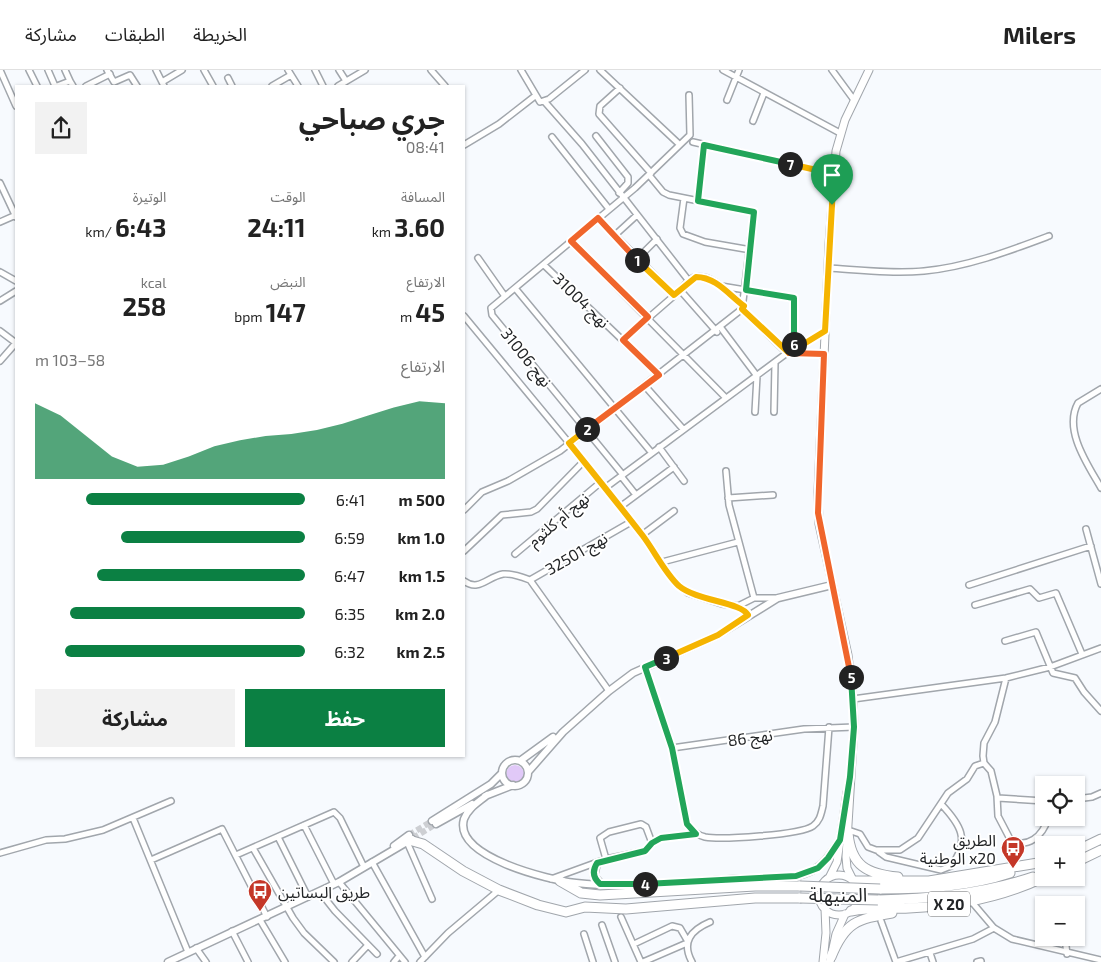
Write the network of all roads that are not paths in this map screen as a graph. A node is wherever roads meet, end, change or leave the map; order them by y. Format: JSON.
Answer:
{"nodes":[{"id":1,"x":0,"y":70,"type":"edge"},
{"id":2,"x":29,"y":70,"type":"edge"},
{"id":3,"x":48,"y":70,"type":"edge"},
{"id":4,"x":65,"y":70,"type":"edge"},
{"id":5,"x":156,"y":70,"type":"edge"},
{"id":6,"x":182,"y":70,"type":"edge"},
{"id":7,"x":204,"y":70,"type":"edge"},
{"id":8,"x":316,"y":70,"type":"edge"},
{"id":9,"x":339,"y":70,"type":"edge"},
{"id":10,"x":365,"y":70,"type":"edge"},
{"id":11,"x":431,"y":70,"type":"edge"},
{"id":12,"x":521,"y":70,"type":"edge"},
{"id":13,"x":585,"y":70,"type":"edge"},
{"id":14,"x":600,"y":70,"type":"edge"},
{"id":15,"x":723,"y":70,"type":"edge"},
{"id":16,"x":739,"y":70,"type":"edge"},
{"id":17,"x":832,"y":70,"type":"edge"},
{"id":18,"x":869,"y":70,"type":"edge"},
{"id":19,"x":109,"y":72,"type":"edge"},
{"id":20,"x":289,"y":72,"type":"edge"},
{"id":21,"x":607,"y":72,"type":"edge"},
{"id":22,"x":736,"y":77,"type":"junction"},
{"id":23,"x":228,"y":78,"type":"dead end"},
{"id":24,"x":346,"y":81,"type":"junction"},
{"id":25,"x":72,"y":84,"type":"edge"},
{"id":26,"x":164,"y":84,"type":"edge"},
{"id":27,"x":36,"y":85,"type":"edge"},
{"id":28,"x":56,"y":85,"type":"edge"},
{"id":29,"x":88,"y":85,"type":"edge"},
{"id":30,"x":115,"y":85,"type":"edge"},
{"id":31,"x":137,"y":85,"type":"edge"},
{"id":32,"x":212,"y":85,"type":"edge"},
{"id":33,"x":232,"y":85,"type":"edge"},
{"id":34,"x":273,"y":85,"type":"edge"},
{"id":35,"x":297,"y":85,"type":"edge"},
{"id":36,"x":323,"y":85,"type":"edge"},
{"id":37,"x":340,"y":85,"type":"edge"},
{"id":38,"x":444,"y":85,"type":"edge"},
{"id":39,"x":620,"y":88,"type":"junction"},
{"id":40,"x":764,"y":93,"type":"junction"},
{"id":41,"x":689,"y":95,"type":"dead end"},
{"id":42,"x":535,"y":96,"type":"junction"},
{"id":43,"x":727,"y":100,"type":"dead end"},
{"id":44,"x":854,"y":100,"type":"junction"},
{"id":45,"x":15,"y":101,"type":"edge"},
{"id":46,"x":544,"y":101,"type":"junction"},
{"id":47,"x":753,"y":121,"type":"dead end"},
{"id":48,"x":840,"y":133,"type":"junction"},
{"id":49,"x":596,"y":136,"type":"dead end"},
{"id":50,"x":552,"y":137,"type":"dead end"},
{"id":51,"x":693,"y":142,"type":"dead end"},
{"id":52,"x":465,"y":144,"type":"edge"},
{"id":53,"x":680,"y":144,"type":"junction"},
{"id":54,"x":704,"y":145,"type":"junction"},
{"id":55,"x":650,"y":174,"type":"junction"},
{"id":56,"x":834,"y":174,"type":"junction"},
{"id":57,"x":0,"y":183,"type":"edge"},
{"id":58,"x":621,"y":195,"type":"junction"},
{"id":59,"x":3,"y":197,"type":"edge"},
{"id":60,"x":684,"y":198,"type":"junction"},
{"id":61,"x":698,"y":201,"type":"junction"},
{"id":62,"x":609,"y":209,"type":"junction"},
{"id":63,"x":15,"y":215,"type":"edge"},
{"id":64,"x":637,"y":215,"type":"junction"},
{"id":65,"x":15,"y":216,"type":"edge"},
{"id":66,"x":598,"y":218,"type":"junction"},
{"id":67,"x":0,"y":222,"type":"edge"},
{"id":68,"x":614,"y":236,"type":"junction"},
{"id":69,"x":1049,"y":236,"type":"dead end"},
{"id":70,"x":657,"y":239,"type":"junction"},
{"id":71,"x":571,"y":241,"type":"junction"},
{"id":72,"x":751,"y":250,"type":"junction"},
{"id":73,"x":478,"y":258,"type":"dead end"},
{"id":74,"x":637,"y":259,"type":"junction"},
{"id":75,"x":544,"y":265,"type":"junction"},
{"id":76,"x":828,"y":268,"type":"junction"},
{"id":77,"x":0,"y":272,"type":"edge"},
{"id":78,"x":15,"y":280,"type":"edge"},
{"id":79,"x":689,"y":282,"type":"junction"},
{"id":80,"x":721,"y":286,"type":"junction"},
{"id":81,"x":515,"y":288,"type":"junction"},
{"id":82,"x":680,"y":290,"type":"junction"},
{"id":83,"x":746,"y":290,"type":"junction"},
{"id":84,"x":15,"y":292,"type":"edge"},
{"id":85,"x":504,"y":295,"type":"junction"},
{"id":86,"x":674,"y":295,"type":"junction"},
{"id":87,"x":0,"y":301,"type":"edge"},
{"id":88,"x":743,"y":308,"type":"junction"},
{"id":89,"x":465,"y":317,"type":"edge"},
{"id":90,"x":648,"y":317,"type":"junction"},
{"id":91,"x":719,"y":330,"type":"junction"},
{"id":92,"x":0,"y":331,"type":"edge"},
{"id":93,"x":825,"y":331,"type":"junction"},
{"id":94,"x":623,"y":340,"type":"junction"},
{"id":95,"x":15,"y":343,"type":"edge"},
{"id":96,"x":15,"y":345,"type":"edge"},
{"id":97,"x":790,"y":353,"type":"junction"},
{"id":98,"x":824,"y":354,"type":"junction"},
{"id":99,"x":686,"y":355,"type":"junction"},
{"id":100,"x":0,"y":361,"type":"edge"},
{"id":101,"x":775,"y":363,"type":"junction"},
{"id":102,"x":659,"y":375,"type":"junction"},
{"id":103,"x":757,"y":376,"type":"junction"},
{"id":104,"x":645,"y":386,"type":"junction"},
{"id":105,"x":1101,"y":390,"type":"edge"},
{"id":106,"x":726,"y":398,"type":"junction"},
{"id":107,"x":615,"y":408,"type":"junction"},
{"id":108,"x":754,"y":412,"type":"dead end"},
{"id":109,"x":774,"y":412,"type":"dead end"},
{"id":110,"x":587,"y":429,"type":"junction"},
{"id":111,"x":683,"y":429,"type":"junction"},
{"id":112,"x":569,"y":443,"type":"junction"},
{"id":113,"x":659,"y":447,"type":"junction"},
{"id":114,"x":651,"y":452,"type":"junction"},
{"id":115,"x":584,"y":461,"type":"junction"},
{"id":116,"x":674,"y":467,"type":"junction"},
{"id":117,"x":726,"y":471,"type":"dead end"},
{"id":118,"x":622,"y":475,"type":"junction"},
{"id":119,"x":684,"y":481,"type":"dead end"},
{"id":120,"x":601,"y":482,"type":"junction"},
{"id":121,"x":1100,"y":486,"type":"edge"},
{"id":122,"x":605,"y":488,"type":"junction"},
{"id":123,"x":773,"y":494,"type":"dead end"},
{"id":124,"x":636,"y":495,"type":"junction"},
{"id":125,"x":728,"y":498,"type":"junction"},
{"id":126,"x":620,"y":507,"type":"junction"},
{"id":127,"x":465,"y":509,"type":"edge"},
{"id":128,"x":674,"y":511,"type":"dead end"},
{"id":129,"x":630,"y":522,"type":"junction"},
{"id":130,"x":1086,"y":529,"type":"dead end"},
{"id":131,"x":642,"y":535,"type":"junction"},
{"id":132,"x":738,"y":542,"type":"junction"},
{"id":133,"x":1090,"y":546,"type":"junction"},
{"id":134,"x":465,"y":550,"type":"edge"},
{"id":135,"x":515,"y":554,"type":"dead end"},
{"id":136,"x":662,"y":562,"type":"junction"},
{"id":137,"x":530,"y":580,"type":"junction"},
{"id":138,"x":465,"y":582,"type":"edge"},
{"id":139,"x":1101,"y":584,"type":"edge"},
{"id":140,"x":832,"y":585,"type":"junction"},
{"id":141,"x":969,"y":585,"type":"dead end"},
{"id":142,"x":754,"y":598,"type":"junction"},
{"id":143,"x":778,"y":598,"type":"junction"},
{"id":144,"x":975,"y":604,"type":"dead end"},
{"id":145,"x":738,"y":606,"type":"junction"},
{"id":146,"x":748,"y":615,"type":"junction"},
{"id":147,"x":1005,"y":641,"type":"dead end"},
{"id":148,"x":1101,"y":648,"type":"edge"},
{"id":149,"x":1082,"y":654,"type":"junction"},
{"id":150,"x":645,"y":667,"type":"junction"},
{"id":151,"x":1050,"y":667,"type":"junction"},
{"id":152,"x":1006,"y":678,"type":"junction"},
{"id":153,"x":609,"y":691,"type":"junction"},
{"id":154,"x":853,"y":699,"type":"junction"},
{"id":155,"x":1101,"y":711,"type":"edge"},
{"id":156,"x":830,"y":727,"type":"junction"},
{"id":157,"x":854,"y":727,"type":"junction"},
{"id":158,"x":563,"y":732,"type":"junction"},
{"id":159,"x":672,"y":748,"type":"junction"},
{"id":160,"x":520,"y":761,"type":"junction"},
{"id":161,"x":984,"y":763,"type":"junction"},
{"id":162,"x":528,"y":772,"type":"junction"},
{"id":163,"x":502,"y":773,"type":"junction"},
{"id":164,"x":850,"y":777,"type":"junction"},
{"id":165,"x":512,"y":786,"type":"junction"},
{"id":166,"x":1101,"y":793,"type":"edge"},
{"id":167,"x":487,"y":795,"type":"junction"},
{"id":168,"x":998,"y":798,"type":"junction"},
{"id":169,"x":1085,"y":798,"type":"edge"},
{"id":170,"x":1035,"y":800,"type":"edge"},
{"id":171,"x":171,"y":801,"type":"dead end"},
{"id":172,"x":941,"y":804,"type":"junction"},
{"id":173,"x":133,"y":818,"type":"junction"},
{"id":174,"x":304,"y":825,"type":"junction"},
{"id":175,"x":1043,"y":826,"type":"edge"},
{"id":176,"x":848,"y":831,"type":"junction"},
{"id":177,"x":694,"y":832,"type":"junction"},
{"id":178,"x":278,"y":837,"type":"junction"},
{"id":179,"x":410,"y":839,"type":"junction"},
{"id":180,"x":1101,"y":839,"type":"edge"},
{"id":181,"x":840,"y":840,"type":"junction"},
{"id":182,"x":652,"y":843,"type":"junction"},
{"id":183,"x":1085,"y":847,"type":"edge"},
{"id":184,"x":253,"y":848,"type":"junction"},
{"id":185,"x":876,"y":850,"type":"junction"},
{"id":186,"x":1101,"y":850,"type":"edge"},
{"id":187,"x":0,"y":853,"type":"edge"},
{"id":188,"x":236,"y":855,"type":"junction"},
{"id":189,"x":1085,"y":858,"type":"edge"},
{"id":190,"x":606,"y":859,"type":"junction"},
{"id":191,"x":151,"y":860,"type":"junction"},
{"id":192,"x":372,"y":862,"type":"junction"},
{"id":193,"x":597,"y":863,"type":"junction"},
{"id":194,"x":1035,"y":864,"type":"edge"},
{"id":195,"x":1035,"y":865,"type":"edge"},
{"id":196,"x":364,"y":867,"type":"junction"},
{"id":197,"x":828,"y":878,"type":"junction"},
{"id":198,"x":1035,"y":878,"type":"edge"},
{"id":199,"x":555,"y":880,"type":"junction"},
{"id":200,"x":853,"y":880,"type":"junction"},
{"id":201,"x":941,"y":880,"type":"junction"},
{"id":202,"x":1035,"y":881,"type":"edge"},
{"id":203,"x":337,"y":883,"type":"junction"},
{"id":204,"x":600,"y":884,"type":"junction"},
{"id":205,"x":499,"y":890,"type":"junction"},
{"id":206,"x":320,"y":892,"type":"junction"},
{"id":207,"x":308,"y":897,"type":"junction"},
{"id":208,"x":432,"y":899,"type":"dead end"},
{"id":209,"x":971,"y":901,"type":"junction"},
{"id":210,"x":934,"y":907,"type":"junction"},
{"id":211,"x":286,"y":908,"type":"junction"},
{"id":212,"x":825,"y":909,"type":"junction"},
{"id":213,"x":848,"y":913,"type":"junction"},
{"id":214,"x":621,"y":917,"type":"dead end"},
{"id":215,"x":263,"y":918,"type":"junction"},
{"id":216,"x":881,"y":921,"type":"dead end"},
{"id":217,"x":710,"y":922,"type":"dead end"},
{"id":218,"x":602,"y":925,"type":"dead end"},
{"id":219,"x":994,"y":928,"type":"junction"},
{"id":220,"x":232,"y":931,"type":"junction"},
{"id":221,"x":584,"y":934,"type":"dead end"},
{"id":222,"x":687,"y":941,"type":"junction"},
{"id":223,"x":634,"y":944,"type":"junction"},
{"id":224,"x":368,"y":945,"type":"junction"},
{"id":225,"x":1066,"y":946,"type":"edge"},
{"id":226,"x":196,"y":948,"type":"junction"},
{"id":227,"x":188,"y":952,"type":"junction"},
{"id":228,"x":930,"y":953,"type":"junction"},
{"id":229,"x":377,"y":954,"type":"dead end"},
{"id":230,"x":1067,"y":954,"type":"junction"},
{"id":231,"x":1074,"y":955,"type":"junction"},
{"id":232,"x":399,"y":956,"type":"junction"},
{"id":233,"x":422,"y":960,"type":"edge"},
{"id":234,"x":828,"y":960,"type":"edge"},
{"id":235,"x":1101,"y":960,"type":"edge"},
{"id":236,"x":168,"y":962,"type":"edge"},
{"id":237,"x":206,"y":962,"type":"edge"},
{"id":238,"x":248,"y":962,"type":"edge"},
{"id":239,"x":284,"y":962,"type":"edge"},
{"id":240,"x":334,"y":962,"type":"edge"},
{"id":241,"x":352,"y":962,"type":"edge"},
{"id":242,"x":394,"y":962,"type":"edge"},
{"id":243,"x":404,"y":962,"type":"edge"},
{"id":244,"x":593,"y":962,"type":"edge"},
{"id":245,"x":615,"y":962,"type":"edge"},
{"id":246,"x":642,"y":962,"type":"edge"},
{"id":247,"x":692,"y":962,"type":"edge"},
{"id":248,"x":896,"y":962,"type":"edge"},
{"id":249,"x":933,"y":962,"type":"edge"},
{"id":250,"x":1073,"y":962,"type":"edge"}],
"edges":[{"from":1,"to":45,"type":"street"},
{"from":2,"to":27,"type":"street"},
{"from":3,"to":28,"type":"street"},
{"from":4,"to":25,"type":"street"},
{"from":5,"to":26,"type":"street"},
{"from":6,"to":26,"type":"street"},
{"from":7,"to":32,"type":"street"},
{"from":8,"to":36,"type":"street"},
{"from":9,"to":24,"type":"street"},
{"from":10,"to":24,"type":"street"},
{"from":11,"to":38,"type":"street"},
{"from":12,"to":42,"type":"street"},
{"from":13,"to":46,"type":"street"},
{"from":14,"to":21,"type":"street"},
{"from":15,"to":22,"type":"street"},
{"from":16,"to":22,"type":"street"},
{"from":17,"to":44,"type":"street"},
{"from":18,"to":44,"type":"main road"},
{"from":19,"to":29,"type":"street"},
{"from":19,"to":30,"type":"street"},
{"from":20,"to":34,"type":"street"},
{"from":20,"to":35,"type":"street"},
{"from":21,"to":39,"type":"street"},
{"from":22,"to":40,"type":"street"},
{"from":22,"to":43,"type":"street"},
{"from":23,"to":33,"type":"street"},
{"from":24,"to":37,"type":"street"},
{"from":30,"to":31,"type":"street"},
{"from":39,"to":53,"type":"street"},
{"from":39,"to":55,"type":"street"},
{"from":40,"to":47,"type":"street"},
{"from":40,"to":48,"type":"street"},
{"from":41,"to":53,"type":"street","name":"نهج 31006"},
{"from":42,"to":46,"type":"street"},
{"from":42,"to":52,"type":"street"},
{"from":44,"to":48,"type":"main road"},
{"from":46,"to":58,"type":"street"},
{"from":48,"to":56,"type":"main road"},
{"from":49,"to":58,"type":"street"},
{"from":50,"to":62,"type":"street"},
{"from":51,"to":54,"type":"street"},
{"from":53,"to":55,"type":"street","name":"نهج 31006"},
{"from":54,"to":56,"type":"street"},
{"from":54,"to":61,"type":"street"},
{"from":55,"to":58,"type":"street","name":"نهج 31006"},
{"from":55,"to":60,"type":"street"},
{"from":56,"to":76,"type":"main road"},
{"from":57,"to":59,"type":"street"},
{"from":58,"to":62,"type":"street","name":"نهج 31006"},
{"from":58,"to":64,"type":"street"},
{"from":59,"to":63,"type":"street"},
{"from":60,"to":61,"type":"street"},
{"from":60,"to":72,"type":"street"},
{"from":61,"to":72,"type":"street"},
{"from":62,"to":66,"type":"street","name":"نهج 31006"},
{"from":64,"to":68,"type":"street"},
{"from":64,"to":70,"type":"street"},
{"from":65,"to":67,"type":"street"},
{"from":66,"to":68,"type":"street"},
{"from":66,"to":71,"type":"street","name":"نهج 31006"},
{"from":68,"to":74,"type":"street"},
{"from":69,"to":76,"type":"street"},
{"from":70,"to":74,"type":"street"},
{"from":70,"to":79,"type":"street"},
{"from":71,"to":75,"type":"street","name":"نهج 31006"},
{"from":71,"to":90,"type":"street"},
{"from":72,"to":83,"type":"street"},
{"from":73,"to":85,"type":"street"},
{"from":74,"to":86,"type":"street"},
{"from":75,"to":81,"type":"street","name":"نهج 31006"},
{"from":75,"to":94,"type":"street","name":"نهج 31004"},
{"from":76,"to":93,"type":"main road"},
{"from":77,"to":78,"type":"street"},
{"from":79,"to":80,"type":"street"},
{"from":79,"to":82,"type":"street"},
{"from":80,"to":83,"type":"street"},
{"from":80,"to":88,"type":"street"},
{"from":81,"to":85,"type":"street","name":"نهج 31006"},
{"from":81,"to":107,"type":"street"},
{"from":82,"to":86,"type":"street"},
{"from":82,"to":91,"type":"street"},
{"from":83,"to":88,"type":"street"},
{"from":83,"to":97,"type":"street"},
{"from":84,"to":87,"type":"street"},
{"from":85,"to":110,"type":"street","name":"نهج 31006"},
{"from":86,"to":90,"type":"street"},
{"from":88,"to":91,"type":"street"},
{"from":88,"to":97,"type":"street"},
{"from":89,"to":112,"type":"street"},
{"from":90,"to":94,"type":"street"},
{"from":90,"to":99,"type":"street"},
{"from":91,"to":99,"type":"street"},
{"from":91,"to":103,"type":"street"},
{"from":92,"to":95,"type":"street"},
{"from":93,"to":97,"type":"street"},
{"from":93,"to":98,"type":"main road"},
{"from":94,"to":102,"type":"street","name":"نهج 31004"},
{"from":96,"to":100,"type":"street"},
{"from":97,"to":98,"type":"street"},
{"from":97,"to":101,"type":"street"},
{"from":98,"to":140,"type":"main road"},
{"from":99,"to":102,"type":"street"},
{"from":99,"to":106,"type":"street"},
{"from":101,"to":103,"type":"street"},
{"from":101,"to":109,"type":"street"},
{"from":102,"to":104,"type":"street"},
{"from":103,"to":106,"type":"street"},
{"from":103,"to":108,"type":"street"},
{"from":104,"to":107,"type":"street"},
{"from":104,"to":111,"type":"street"},
{"from":105,"to":121,"type":"street"},
{"from":106,"to":111,"type":"street"},
{"from":107,"to":110,"type":"street"},
{"from":107,"to":114,"type":"street"},
{"from":110,"to":112,"type":"street"},
{"from":110,"to":118,"type":"street"},
{"from":111,"to":113,"type":"street"},
{"from":112,"to":115,"type":"street"},
{"from":112,"to":127,"type":"street"},
{"from":113,"to":114,"type":"street"},
{"from":113,"to":116,"type":"street"},
{"from":114,"to":118,"type":"street"},
{"from":115,"to":120,"type":"street"},
{"from":115,"to":134,"type":"street"},
{"from":116,"to":119,"type":"street"},
{"from":116,"to":124,"type":"street"},
{"from":117,"to":125,"type":"street"},
{"from":118,"to":122,"type":"street"},
{"from":118,"to":124,"type":"street"},
{"from":120,"to":122,"type":"street"},
{"from":120,"to":135,"type":"street","name":"نهج أم كلثوم"},
{"from":122,"to":126,"type":"street"},
{"from":123,"to":125,"type":"street"},
{"from":124,"to":126,"type":"street"},
{"from":125,"to":132,"type":"street"},
{"from":126,"to":129,"type":"street"},
{"from":128,"to":131,"type":"street"},
{"from":129,"to":131,"type":"street"},
{"from":129,"to":137,"type":"street","name":"نهج 32501"},
{"from":130,"to":133,"type":"street"},
{"from":131,"to":136,"type":"street"},
{"from":132,"to":136,"type":"street"},
{"from":132,"to":142,"type":"street"},
{"from":133,"to":139,"type":"street"},
{"from":133,"to":141,"type":"street"},
{"from":136,"to":145,"type":"street"},
{"from":137,"to":138,"type":"street"},
{"from":137,"to":153,"type":"street"},
{"from":140,"to":143,"type":"street"},
{"from":140,"to":154,"type":"main road"},
{"from":142,"to":143,"type":"street"},
{"from":142,"to":145,"type":"street"},
{"from":143,"to":146,"type":"street"},
{"from":144,"to":149,"type":"street"},
{"from":145,"to":146,"type":"street"},
{"from":146,"to":150,"type":"street"},
{"from":147,"to":151,"type":"street"},
{"from":148,"to":149,"type":"street"},
{"from":149,"to":151,"type":"street"},
{"from":150,"to":153,"type":"street"},
{"from":150,"to":159,"type":"street"},
{"from":151,"to":152,"type":"street"},
{"from":151,"to":155,"type":"street"},
{"from":152,"to":154,"type":"street"},
{"from":152,"to":161,"type":"street"},
{"from":153,"to":158,"type":"street"},
{"from":154,"to":157,"type":"main road"},
{"from":156,"to":157,"type":"street","name":"نهج 86"},
{"from":156,"to":159,"type":"street","name":"نهج 86"},
{"from":156,"to":177,"type":"street"},
{"from":157,"to":164,"type":"main road"},
{"from":158,"to":160,"type":"street"},
{"from":158,"to":162,"type":"street"},
{"from":159,"to":177,"type":"street"},
{"from":160,"to":162,"type":"street"},
{"from":160,"to":163,"type":"street"},
{"from":161,"to":168,"type":"street"},
{"from":161,"to":172,"type":"street"},
{"from":162,"to":165,"type":"street"},
{"from":163,"to":165,"type":"street"},
{"from":163,"to":167,"type":"street"},
{"from":164,"to":176,"type":"main road"},
{"from":164,"to":181,"type":"main road"},
{"from":165,"to":167,"type":"street"},
{"from":166,"to":169,"type":"street"},
{"from":167,"to":199,"type":"street"},
{"from":168,"to":170,"type":"street"},
{"from":168,"to":175,"type":"street"},
{"from":171,"to":173,"type":"street"},
{"from":172,"to":185,"type":"street"},
{"from":172,"to":185,"type":"street"},
{"from":173,"to":187,"type":"street"},
{"from":173,"to":191,"type":"street"},
{"from":174,"to":178,"type":"street"},
{"from":174,"to":196,"type":"street"},
{"from":174,"to":203,"type":"street"},
{"from":176,"to":185,"type":"street"},
{"from":176,"to":200,"type":"main road"},
{"from":176,"to":201,"type":"highway"},
{"from":177,"to":182,"type":"street"},
{"from":178,"to":184,"type":"street"},
{"from":178,"to":207,"type":"street"},
{"from":179,"to":192,"type":"street"},
{"from":179,"to":205,"type":"highway"},
{"from":179,"to":208,"type":"street"},
{"from":180,"to":183,"type":"highway"},
{"from":181,"to":197,"type":"main road"},
{"from":181,"to":204,"type":"street"},
{"from":182,"to":190,"type":"street"},
{"from":182,"to":190,"type":"street"},
{"from":184,"to":188,"type":"street"},
{"from":184,"to":211,"type":"street"},
{"from":186,"to":189,"type":"highway"},
{"from":188,"to":191,"type":"street"},
{"from":188,"to":215,"type":"street"},
{"from":190,"to":193,"type":"street"},
{"from":191,"to":227,"type":"street"},
{"from":192,"to":196,"type":"street"},
{"from":192,"to":233,"type":"street"},
{"from":193,"to":199,"type":"street"},
{"from":193,"to":204,"type":"street"},
{"from":194,"to":201,"type":"highway","number":"X 20"},
{"from":195,"to":199,"type":"highway","number":"X 20","bridge":true},
{"from":196,"to":203,"type":"street"},
{"from":197,"to":200,"type":"main road"},
{"from":197,"to":212,"type":"main road"},
{"from":198,"to":205,"type":"highway","number":"X 20","bridge":true},
{"from":199,"to":204,"type":"street"},
{"from":200,"to":201,"type":"highway","number":"X 20"},
{"from":200,"to":213,"type":"main road"},
{"from":202,"to":209,"type":"highway","number":"X 20"},
{"from":203,"to":206,"type":"street"},
{"from":203,"to":232,"type":"street"},
{"from":205,"to":233,"type":"street"},
{"from":206,"to":207,"type":"street"},
{"from":206,"to":224,"type":"street"},
{"from":207,"to":211,"type":"street"},
{"from":209,"to":210,"type":"highway","number":"X 20"},
{"from":209,"to":219,"type":"street"},
{"from":210,"to":213,"type":"highway","number":"X 20"},
{"from":210,"to":234,"type":"highway"},
{"from":211,"to":215,"type":"street"},
{"from":211,"to":240,"type":"street"},
{"from":212,"to":213,"type":"main road"},
{"from":212,"to":234,"type":"main road"},
{"from":213,"to":234,"type":"main road"},
{"from":214,"to":223,"type":"street"},
{"from":215,"to":220,"type":"street"},
{"from":215,"to":239,"type":"street"},
{"from":216,"to":248,"type":"street"},
{"from":217,"to":222,"type":"street"},
{"from":218,"to":245,"type":"street"},
{"from":219,"to":228,"type":"street"},
{"from":219,"to":230,"type":"street"},
{"from":220,"to":226,"type":"street"},
{"from":220,"to":238,"type":"street"},
{"from":221,"to":244,"type":"street"},
{"from":222,"to":223,"type":"street"},
{"from":222,"to":246,"type":"street"},
{"from":222,"to":247,"type":"street"},
{"from":223,"to":246,"type":"street"},
{"from":224,"to":229,"type":"street"},
{"from":224,"to":241,"type":"street"},
{"from":225,"to":230,"type":"street"},
{"from":226,"to":227,"type":"street"},
{"from":226,"to":237,"type":"street"},
{"from":227,"to":236,"type":"street"},
{"from":228,"to":248,"type":"street"},
{"from":228,"to":249,"type":"street"},
{"from":230,"to":231,"type":"street"},
{"from":231,"to":235,"type":"street"},
{"from":231,"to":250,"type":"street"},
{"from":232,"to":242,"type":"street"},
{"from":232,"to":243,"type":"street"}]}
